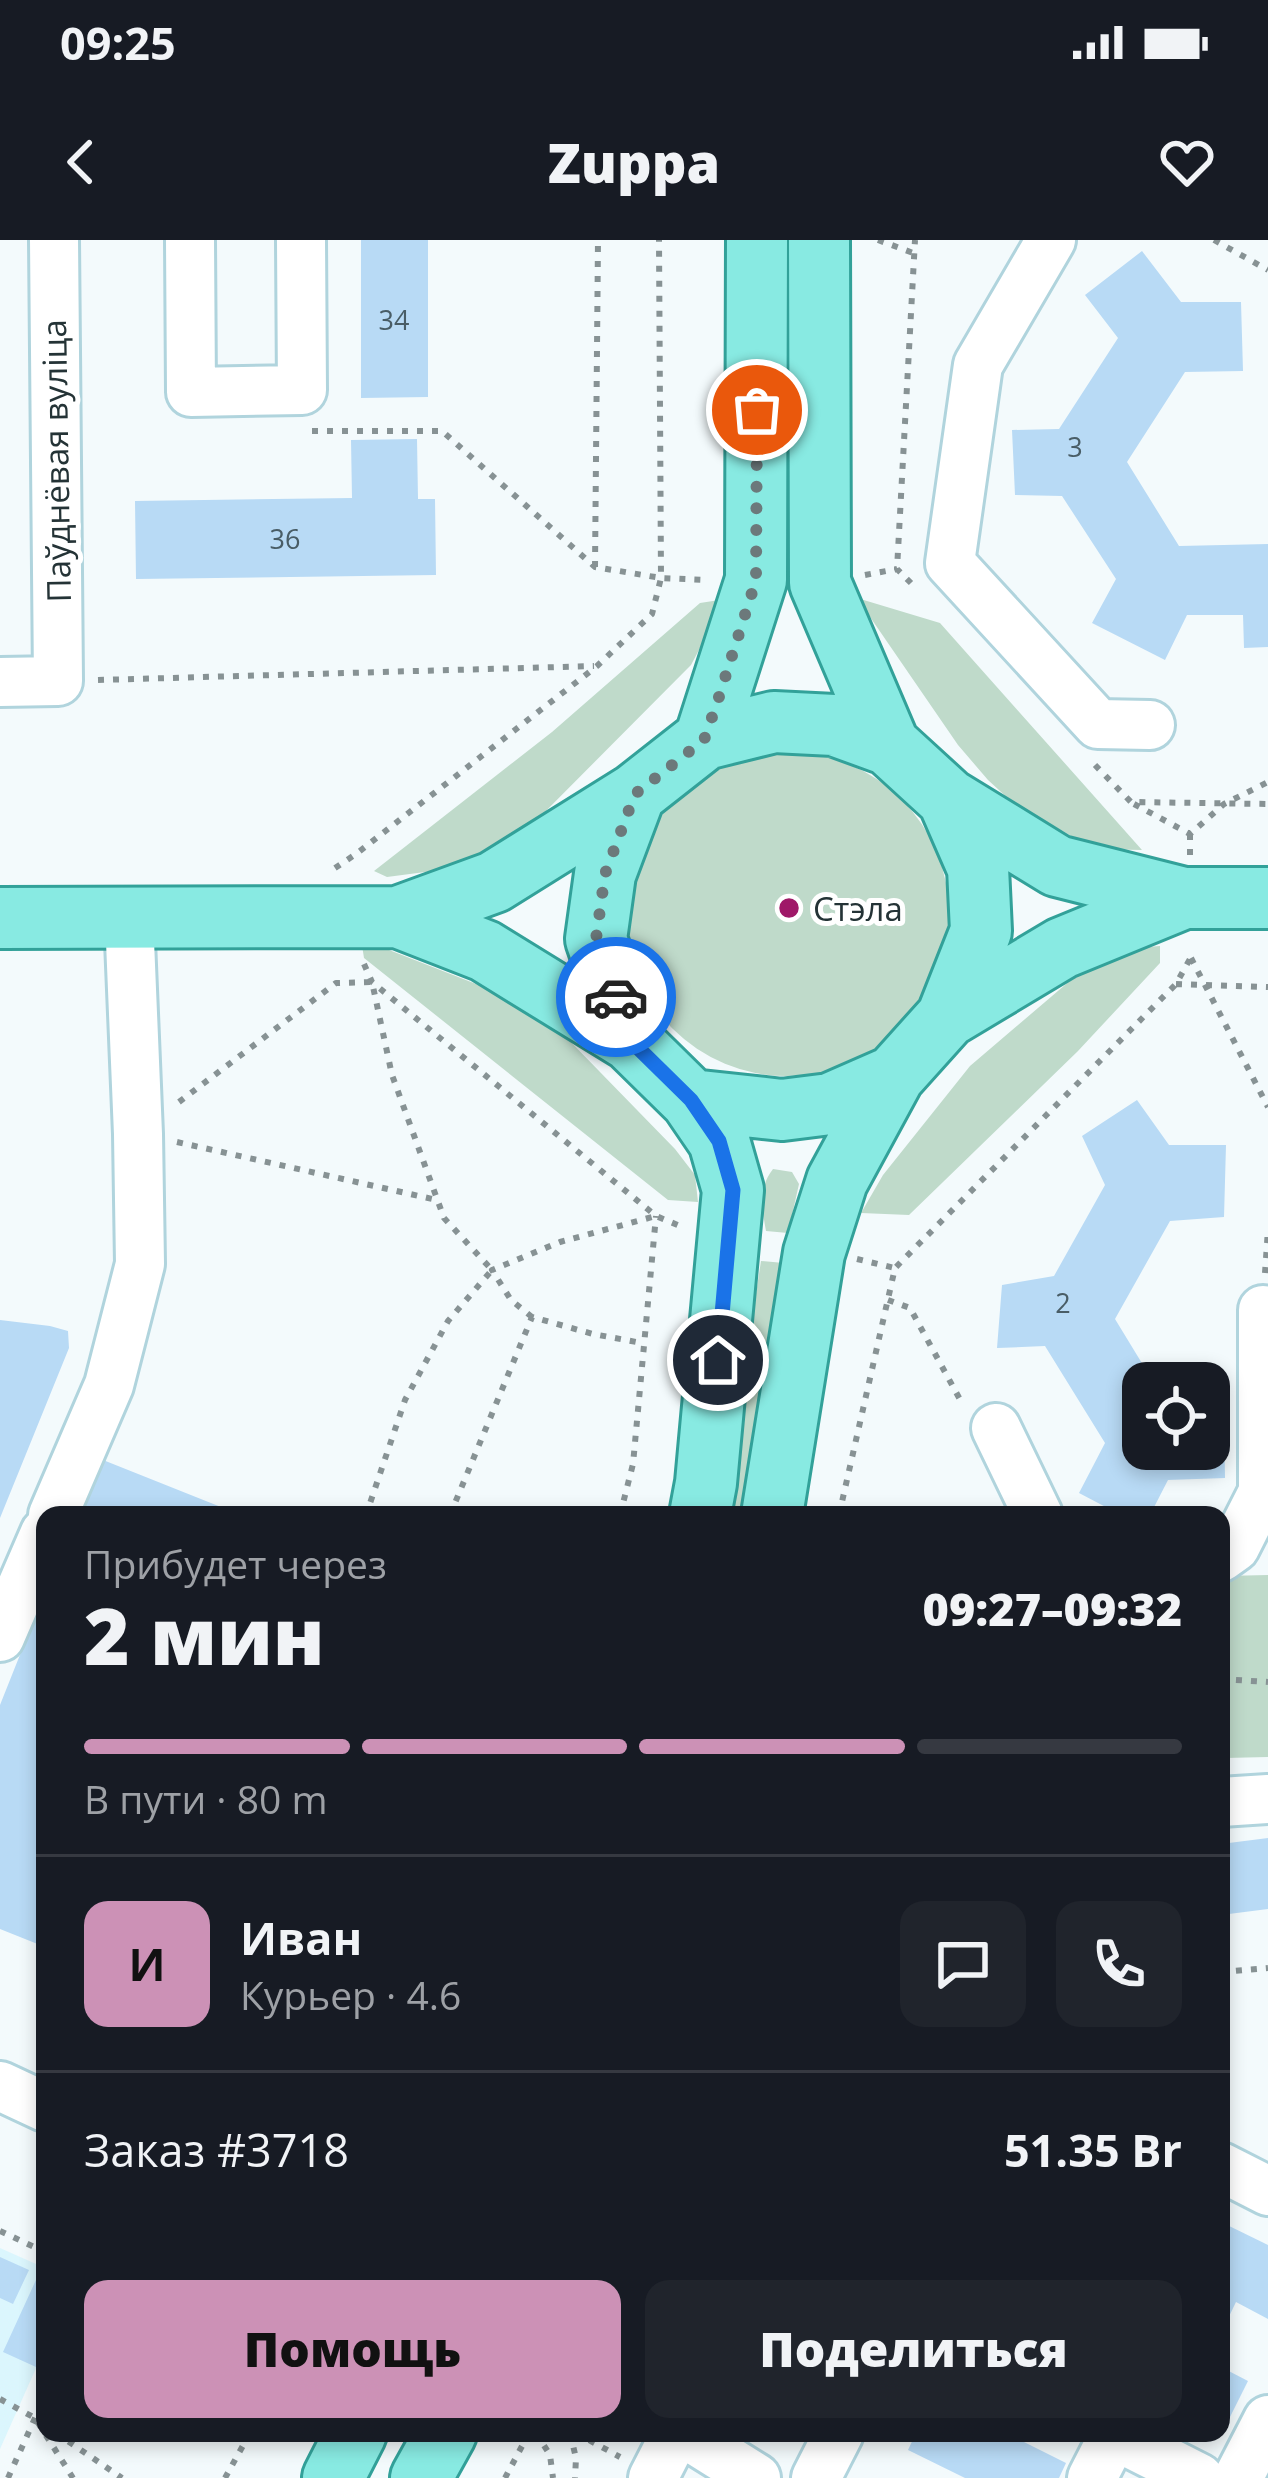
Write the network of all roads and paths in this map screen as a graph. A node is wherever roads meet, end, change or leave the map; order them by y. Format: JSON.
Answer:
{"nodes":[{"id":1,"x":54,"y":240,"type":"edge"},
{"id":2,"x":190,"y":240,"type":"edge"},
{"id":3,"x":302,"y":240,"type":"edge"},
{"id":4,"x":598,"y":240,"type":"edge"},
{"id":5,"x":659,"y":240,"type":"edge"},
{"id":6,"x":757,"y":240,"type":"edge"},
{"id":7,"x":819,"y":240,"type":"edge"},
{"id":8,"x":878,"y":240,"type":"edge"},
{"id":9,"x":915,"y":240,"type":"edge"},
{"id":10,"x":1052,"y":240,"type":"edge"},
{"id":11,"x":1214,"y":240,"type":"edge"},
{"id":12,"x":916,"y":254,"type":"junction"},
{"id":13,"x":1268,"y":270,"type":"edge"},
{"id":14,"x":304,"y":431,"type":"dead end"},
{"id":15,"x":595,"y":567,"type":"junction"},
{"id":16,"x":897,"y":569,"type":"dead end"},
{"id":17,"x":661,"y":578,"type":"junction"},
{"id":18,"x":721,"y":581,"type":"dead end"},
{"id":19,"x":597,"y":666,"type":"junction"},
{"id":20,"x":58,"y":681,"type":"junction"},
{"id":21,"x":0,"y":682,"type":"edge"},
{"id":22,"x":1150,"y":724,"type":"dead end"},
{"id":23,"x":704,"y":740,"type":"junction"},
{"id":24,"x":890,"y":746,"type":"junction"},
{"id":25,"x":1268,"y":782,"type":"edge"},
{"id":26,"x":635,"y":794,"type":"junction"},
{"id":27,"x":948,"y":799,"type":"junction"},
{"id":28,"x":1131,"y":802,"type":"dead end"},
{"id":29,"x":356,"y":854,"type":"dead end"},
{"id":30,"x":1184,"y":898,"type":"junction"},
{"id":31,"x":1268,"y":898,"type":"edge"},
{"id":32,"x":129,"y":917,"type":"junction"},
{"id":33,"x":0,"y":918,"type":"edge"},
{"id":34,"x":381,"y":940,"type":"junction"},
{"id":35,"x":372,"y":982,"type":"junction"},
{"id":36,"x":1176,"y":984,"type":"junction"},
{"id":37,"x":1203,"y":985,"type":"junction"},
{"id":38,"x":1268,"y":987,"type":"edge"},
{"id":39,"x":947,"y":1017,"type":"junction"},
{"id":40,"x":631,"y":1041,"type":"junction"},
{"id":41,"x":894,"y":1076,"type":"junction"},
{"id":42,"x":691,"y":1100,"type":"junction"},
{"id":43,"x":1268,"y":1107,"type":"edge"},
{"id":44,"x":139,"y":1134,"type":"junction"},
{"id":45,"x":437,"y":1200,"type":"junction"},
{"id":46,"x":656,"y":1216,"type":"junction"},
{"id":47,"x":874,"y":1262,"type":"dead end"},
{"id":48,"x":895,"y":1268,"type":"junction"},
{"id":49,"x":492,"y":1270,"type":"junction"},
{"id":50,"x":1254,"y":1310,"type":"edge"},
{"id":51,"x":532,"y":1317,"type":"junction"},
{"id":52,"x":642,"y":1343,"type":"junction"},
{"id":53,"x":996,"y":1428,"type":"dead end"},
{"id":54,"x":57,"y":1506,"type":"edge"},
{"id":55,"x":370,"y":1506,"type":"edge"},
{"id":56,"x":454,"y":1506,"type":"edge"},
{"id":57,"x":622,"y":1506,"type":"edge"},
{"id":58,"x":702,"y":1506,"type":"edge"},
{"id":59,"x":773,"y":1506,"type":"edge"},
{"id":60,"x":841,"y":1506,"type":"edge"},
{"id":61,"x":1034,"y":1506,"type":"edge"},
{"id":62,"x":1230,"y":1550,"type":"edge"},
{"id":63,"x":36,"y":1554,"type":"edge"},
{"id":64,"x":0,"y":1637,"type":"edge"},
{"id":65,"x":1230,"y":1680,"type":"edge"},
{"id":66,"x":1268,"y":1682,"type":"edge"},
{"id":67,"x":1268,"y":1799,"type":"edge"},
{"id":68,"x":1230,"y":1801,"type":"edge"},
{"id":69,"x":1268,"y":1968,"type":"edge"},
{"id":70,"x":1230,"y":1971,"type":"edge"},
{"id":71,"x":0,"y":2086,"type":"edge"},
{"id":72,"x":36,"y":2103,"type":"edge"},
{"id":73,"x":1230,"y":2172,"type":"edge"},
{"id":74,"x":1268,"y":2191,"type":"edge"},
{"id":75,"x":0,"y":2230,"type":"edge"},
{"id":76,"x":36,"y":2248,"type":"edge"},
{"id":77,"x":0,"y":2399,"type":"edge"},
{"id":78,"x":35,"y":2418,"type":"joint"},
{"id":79,"x":1268,"y":2420,"type":"edge"},
{"id":80,"x":50,"y":2442,"type":"edge"},
{"id":81,"x":69,"y":2442,"type":"edge"},
{"id":82,"x":245,"y":2442,"type":"edge"},
{"id":83,"x":351,"y":2442,"type":"edge"},
{"id":84,"x":441,"y":2442,"type":"edge"},
{"id":85,"x":527,"y":2442,"type":"edge"},
{"id":86,"x":539,"y":2442,"type":"edge"},
{"id":87,"x":572,"y":2442,"type":"edge"},
{"id":88,"x":674,"y":2442,"type":"edge"},
{"id":89,"x":695,"y":2442,"type":"edge"},
{"id":90,"x":834,"y":2442,"type":"edge"},
{"id":91,"x":1110,"y":2442,"type":"edge"},
{"id":92,"x":1128,"y":2442,"type":"edge"},
{"id":93,"x":8,"y":2478,"type":"edge"},
{"id":94,"x":73,"y":2478,"type":"edge"},
{"id":95,"x":122,"y":2478,"type":"edge"},
{"id":96,"x":225,"y":2478,"type":"edge"},
{"id":97,"x":333,"y":2478,"type":"edge"},
{"id":98,"x":421,"y":2478,"type":"edge"},
{"id":99,"x":506,"y":2478,"type":"edge"},
{"id":100,"x":553,"y":2478,"type":"edge"},
{"id":101,"x":575,"y":2478,"type":"edge"},
{"id":102,"x":652,"y":2478,"type":"edge"},
{"id":103,"x":756,"y":2478,"type":"edge"},
{"id":104,"x":816,"y":2478,"type":"edge"},
{"id":105,"x":1092,"y":2478,"type":"edge"},
{"id":106,"x":1199,"y":2478,"type":"edge"},
{"id":107,"x":1238,"y":2478,"type":"edge"}],
"edges":[{"from":1,"to":20,"type":"street","name":"Паўднёвая вуліца"},
{"from":2,"to":3,"type":"street"},
{"from":4,"to":15,"type":"path"},
{"from":5,"to":17,"type":"path"},
{"from":6,"to":23,"type":"main road"},
{"from":7,"to":24,"type":"main road"},
{"from":8,"to":12,"type":"path"},
{"from":9,"to":12,"type":"path"},
{"from":10,"to":22,"type":"street"},
{"from":11,"to":13,"type":"path"},
{"from":12,"to":16,"type":"path"},
{"from":14,"to":15,"type":"path"},
{"from":15,"to":17,"type":"path"},
{"from":17,"to":18,"type":"path"},
{"from":17,"to":19,"type":"path"},
{"from":19,"to":20,"type":"path"},
{"from":19,"to":29,"type":"path"},
{"from":20,"to":21,"type":"street"},
{"from":23,"to":24,"type":"main road"},
{"from":23,"to":26,"type":"main road"},
{"from":24,"to":27,"type":"main road"},
{"from":25,"to":28,"type":"path"},
{"from":26,"to":34,"type":"main road"},
{"from":26,"to":40,"type":"main road"},
{"from":27,"to":30,"type":"main road"},
{"from":27,"to":39,"type":"main road"},
{"from":30,"to":31,"type":"main road"},
{"from":30,"to":39,"type":"main road"},
{"from":32,"to":33,"type":"main road"},
{"from":32,"to":34,"type":"main road"},
{"from":32,"to":44,"type":"street"},
{"from":34,"to":35,"type":"path"},
{"from":34,"to":40,"type":"main road"},
{"from":35,"to":44,"type":"path"},
{"from":35,"to":45,"type":"path"},
{"from":35,"to":46,"type":"path"},
{"from":36,"to":37,"type":"path"},
{"from":36,"to":37,"type":"path"},
{"from":36,"to":48,"type":"path"},
{"from":37,"to":38,"type":"path"},
{"from":37,"to":43,"type":"path"},
{"from":39,"to":41,"type":"main road"},
{"from":40,"to":42,"type":"main road"},
{"from":41,"to":42,"type":"main road"},
{"from":41,"to":59,"type":"main road"},
{"from":42,"to":58,"type":"main road"},
{"from":44,"to":45,"type":"path"},
{"from":44,"to":54,"type":"street"},
{"from":45,"to":49,"type":"path"},
{"from":46,"to":49,"type":"path"},
{"from":46,"to":52,"type":"path"},
{"from":47,"to":48,"type":"path"},
{"from":48,"to":60,"type":"path"},
{"from":49,"to":51,"type":"path"},
{"from":49,"to":55,"type":"path"},
{"from":50,"to":62,"type":"street"},
{"from":51,"to":52,"type":"path"},
{"from":51,"to":56,"type":"path"},
{"from":52,"to":57,"type":"path"},
{"from":53,"to":61,"type":"street"},
{"from":63,"to":64,"type":"street"},
{"from":65,"to":66,"type":"path"},
{"from":67,"to":68,"type":"street"},
{"from":69,"to":70,"type":"path"},
{"from":71,"to":72,"type":"street"},
{"from":73,"to":74,"type":"street"},
{"from":75,"to":76,"type":"path"},
{"from":77,"to":78,"type":"path"},
{"from":78,"to":93,"type":"path"},
{"from":79,"to":107,"type":"street"},
{"from":80,"to":94,"type":"path"},
{"from":81,"to":95,"type":"path"},
{"from":82,"to":96,"type":"path"},
{"from":83,"to":97,"type":"main road"},
{"from":84,"to":98,"type":"main road"},
{"from":85,"to":99,"type":"path"},
{"from":86,"to":100,"type":"path"},
{"from":87,"to":101,"type":"path"},
{"from":88,"to":102,"type":"street"},
{"from":89,"to":103,"type":"street"},
{"from":90,"to":104,"type":"street"},
{"from":91,"to":105,"type":"street"},
{"from":92,"to":106,"type":"street"}]}
